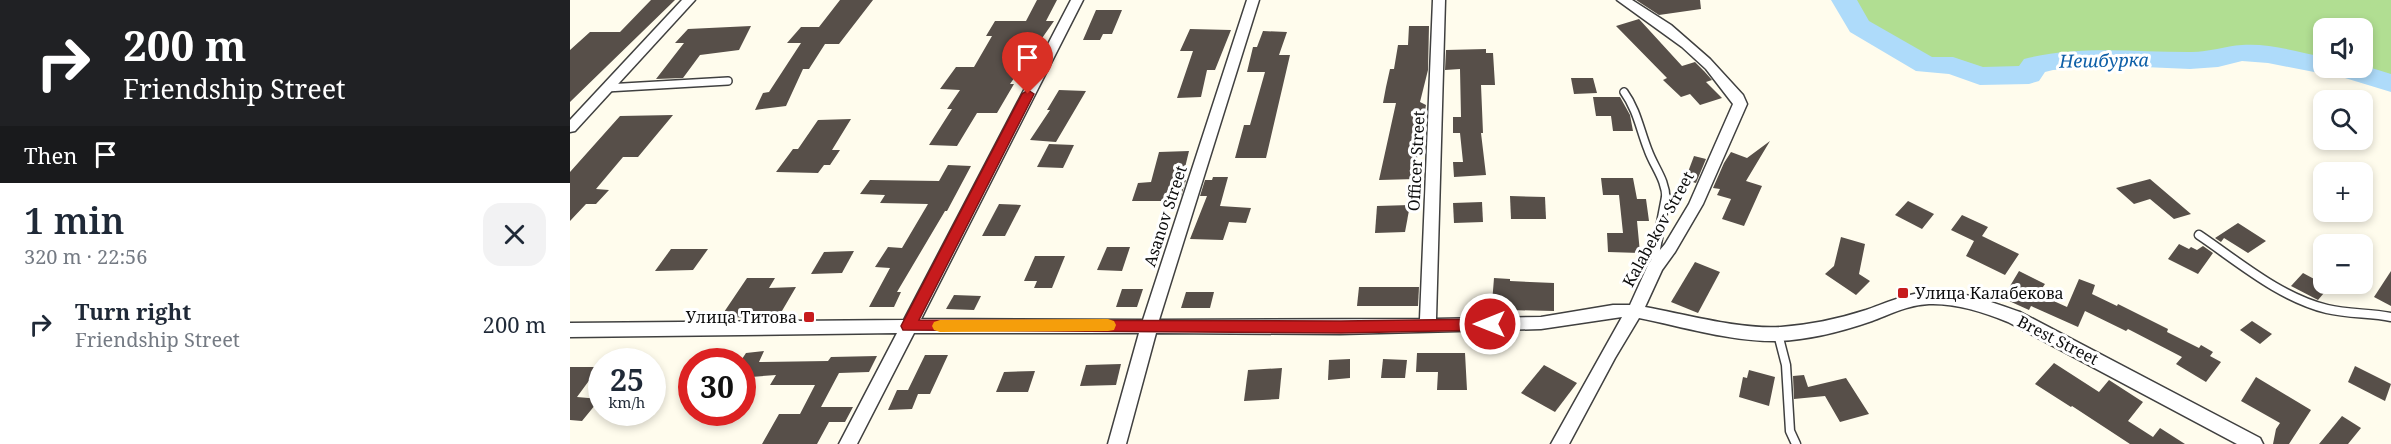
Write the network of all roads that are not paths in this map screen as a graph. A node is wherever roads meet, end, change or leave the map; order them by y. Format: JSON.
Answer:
{"nodes":[{"id":1,"x":689,"y":0,"type":"edge"},
{"id":2,"x":1077,"y":0,"type":"edge"},
{"id":3,"x":1253,"y":0,"type":"edge"},
{"id":4,"x":1439,"y":0,"type":"edge"},
{"id":5,"x":1623,"y":0,"type":"edge"},
{"id":6,"x":728,"y":81,"type":"dead end"},
{"id":7,"x":606,"y":88,"type":"junction"},
{"id":8,"x":1624,"y":92,"type":"dead end"},
{"id":9,"x":570,"y":128,"type":"edge"},
{"id":10,"x":2199,"y":235,"type":"dead end"},
{"id":11,"x":1655,"y":267,"type":"junction"},
{"id":12,"x":1635,"y":310,"type":"junction"},
{"id":13,"x":2391,"y":317,"type":"edge"},
{"id":14,"x":1428,"y":324,"type":"junction"},
{"id":15,"x":908,"y":326,"type":"junction"},
{"id":16,"x":1149,"y":326,"type":"junction"},
{"id":17,"x":570,"y":330,"type":"edge"},
{"id":18,"x":1778,"y":334,"type":"junction"},
{"id":19,"x":848,"y":444,"type":"edge"},
{"id":20,"x":1117,"y":444,"type":"edge"},
{"id":21,"x":1560,"y":444,"type":"edge"},
{"id":22,"x":1796,"y":444,"type":"edge"},
{"id":23,"x":2254,"y":444,"type":"edge"}],
"edges":[{"from":1,"to":7,"type":"street"},
{"from":2,"to":15,"type":"street"},
{"from":3,"to":16,"type":"street","name":"Asanov Street"},
{"from":4,"to":14,"type":"street","name":"Officer Street"},
{"from":5,"to":11,"type":"street","name":"Kalabekov Street"},
{"from":6,"to":7,"type":"lane"},
{"from":7,"to":9,"type":"street"},
{"from":8,"to":11,"type":"lane"},
{"from":10,"to":13,"type":"lane"},
{"from":11,"to":12,"type":"street","name":"Kalabekov Street"},
{"from":12,"to":14,"type":"street","name":"Brest Street"},
{"from":12,"to":18,"type":"street","name":"Brest Street"},
{"from":12,"to":21,"type":"street","name":"Kalabekov Street"},
{"from":14,"to":16,"type":"street","name":"Brest Street"},
{"from":15,"to":16,"type":"street","name":"Brest Street"},
{"from":15,"to":17,"type":"street","name":"Brest Street"},
{"from":15,"to":19,"type":"street"},
{"from":16,"to":20,"type":"street","name":"Asanov Street"},
{"from":18,"to":22,"type":"lane"},
{"from":18,"to":23,"type":"street","name":"Brest Street"}]}
